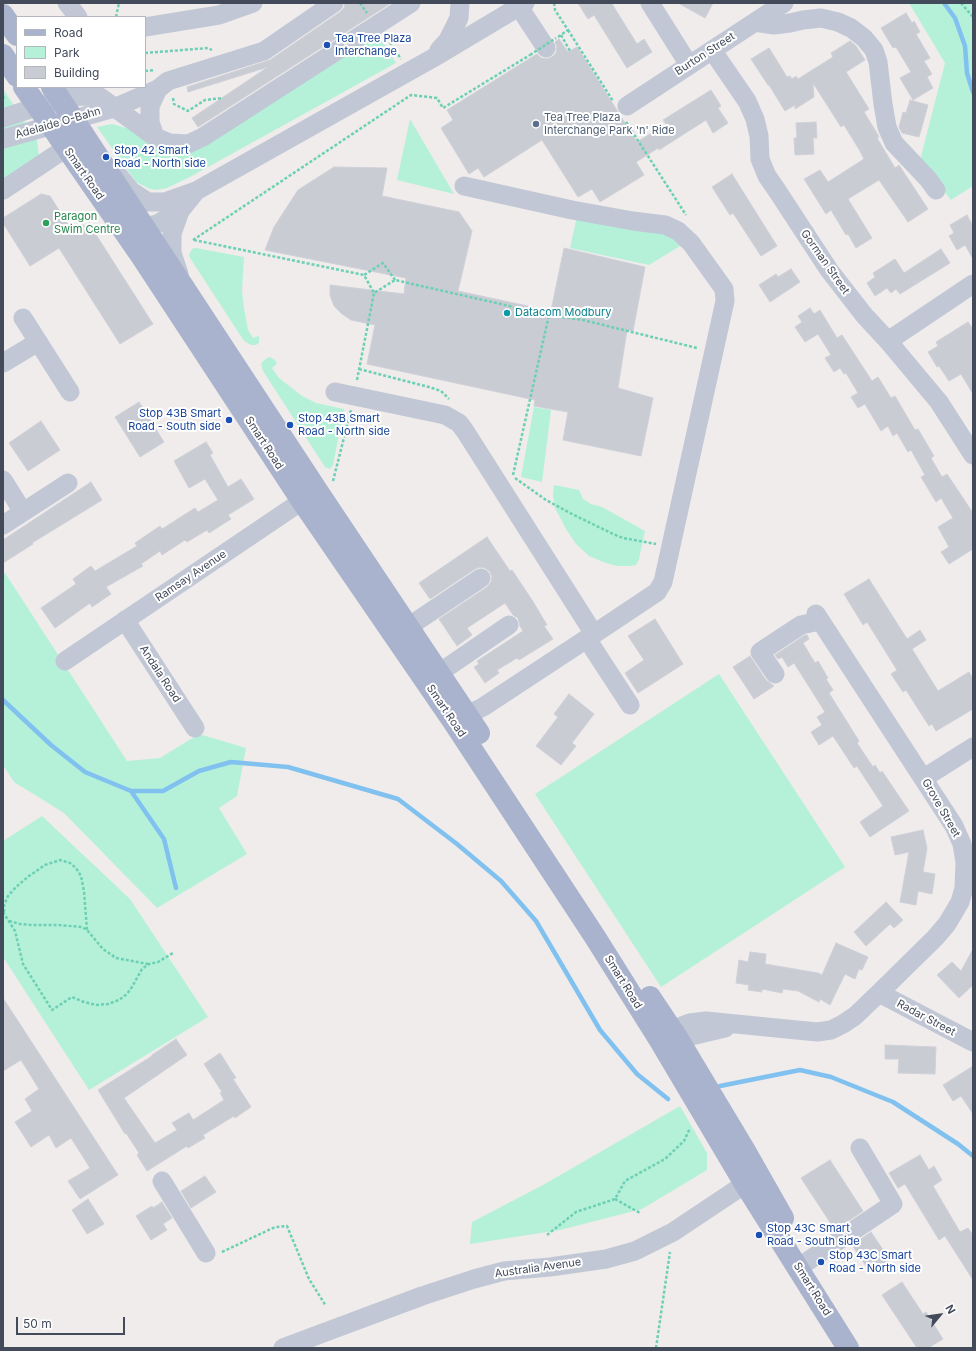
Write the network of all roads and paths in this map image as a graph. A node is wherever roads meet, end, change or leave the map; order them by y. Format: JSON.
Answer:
{"nodes":[{"id":1,"x":67,"y":3,"type":"edge"},
{"id":2,"x":118,"y":3,"type":"edge"},
{"id":3,"x":253,"y":3,"type":"edge"},
{"id":4,"x":334,"y":3,"type":"edge"},
{"id":5,"x":411,"y":3,"type":"edge"},
{"id":6,"x":460,"y":3,"type":"edge"},
{"id":7,"x":554,"y":3,"type":"edge"},
{"id":8,"x":650,"y":3,"type":"edge"},
{"id":9,"x":784,"y":3,"type":"edge"},
{"id":10,"x":961,"y":3,"type":"edge"},
{"id":11,"x":522,"y":5,"type":"edge"},
{"id":12,"x":77,"y":16,"type":"edge"},
{"id":13,"x":116,"y":16,"type":"edge"},
{"id":14,"x":973,"y":17,"type":"edge"},
{"id":15,"x":755,"y":22,"type":"junction"},
{"id":16,"x":146,"y":27,"type":"edge"},
{"id":17,"x":568,"y":30,"type":"junction"},
{"id":18,"x":561,"y":35,"type":"junction"},
{"id":19,"x":544,"y":47,"type":"junction"},
{"id":20,"x":712,"y":50,"type":"junction"},
{"id":21,"x":570,"y":51,"type":"dead end"},
{"id":22,"x":146,"y":53,"type":"edge"},
{"id":23,"x":207,"y":54,"type":"dead end"},
{"id":24,"x":3,"y":55,"type":"edge"},
{"id":25,"x":433,"y":58,"type":"junction"},
{"id":26,"x":689,"y":64,"type":"junction"},
{"id":27,"x":16,"y":74,"type":"edge"},
{"id":28,"x":25,"y":88,"type":"edge"},
{"id":29,"x":53,"y":88,"type":"edge"},
{"id":30,"x":164,"y":90,"type":"junction"},
{"id":31,"x":3,"y":96,"type":"edge"},
{"id":32,"x":222,"y":98,"type":"dead end"},
{"id":33,"x":114,"y":108,"type":"junction"},
{"id":34,"x":621,"y":108,"type":"junction"},
{"id":35,"x":4,"y":109,"type":"edge"},
{"id":36,"x":83,"y":134,"type":"junction"},
{"id":37,"x":155,"y":137,"type":"junction"},
{"id":38,"x":3,"y":139,"type":"edge"},
{"id":39,"x":62,"y":142,"type":"junction"},
{"id":40,"x":90,"y":182,"type":"junction"},
{"id":41,"x":464,"y":186,"type":"dead end"},
{"id":42,"x":3,"y":190,"type":"edge"},
{"id":43,"x":936,"y":190,"type":"dead end"},
{"id":44,"x":173,"y":206,"type":"junction"},
{"id":45,"x":143,"y":227,"type":"junction"},
{"id":46,"x":686,"y":238,"type":"junction"},
{"id":47,"x":142,"y":257,"type":"junction"},
{"id":48,"x":364,"y":275,"type":"junction"},
{"id":49,"x":395,"y":280,"type":"junction"},
{"id":50,"x":973,"y":284,"type":"edge"},
{"id":51,"x":549,"y":315,"type":"junction"},
{"id":52,"x":23,"y":318,"type":"dead end"},
{"id":53,"x":205,"y":319,"type":"junction"},
{"id":54,"x":888,"y":341,"type":"junction"},
{"id":55,"x":38,"y":342,"type":"junction"},
{"id":56,"x":714,"y":352,"type":"junction"},
{"id":57,"x":3,"y":364,"type":"edge"},
{"id":58,"x":359,"y":369,"type":"dead end"},
{"id":59,"x":70,"y":392,"type":"dead end"},
{"id":60,"x":335,"y":392,"type":"dead end"},
{"id":61,"x":454,"y":403,"type":"dead end"},
{"id":62,"x":973,"y":455,"type":"edge"},
{"id":63,"x":509,"y":470,"type":"dead end"},
{"id":64,"x":513,"y":476,"type":"junction"},
{"id":65,"x":3,"y":480,"type":"edge"},
{"id":66,"x":68,"y":483,"type":"dead end"},
{"id":67,"x":310,"y":497,"type":"junction"},
{"id":68,"x":23,"y":512,"type":"junction"},
{"id":69,"x":3,"y":525,"type":"edge"},
{"id":70,"x":671,"y":547,"type":"junction"},
{"id":71,"x":481,"y":578,"type":"dead end"},
{"id":72,"x":125,"y":620,"type":"junction"},
{"id":73,"x":509,"y":625,"type":"dead end"},
{"id":74,"x":408,"y":627,"type":"junction"},
{"id":75,"x":590,"y":636,"type":"junction"},
{"id":76,"x":65,"y":661,"type":"dead end"},
{"id":77,"x":439,"y":673,"type":"junction"},
{"id":78,"x":775,"y":674,"type":"dead end"},
{"id":79,"x":630,"y":705,"type":"dead end"},
{"id":80,"x":460,"y":718,"type":"junction"},
{"id":81,"x":196,"y":728,"type":"dead end"},
{"id":82,"x":973,"y":747,"type":"edge"},
{"id":83,"x":924,"y":778,"type":"junction"},
{"id":84,"x":3,"y":912,"type":"edge"},
{"id":85,"x":10,"y":921,"type":"junction"},
{"id":86,"x":87,"y":930,"type":"junction"},
{"id":87,"x":173,"y":953,"type":"dead end"},
{"id":88,"x":149,"y":964,"type":"junction"},
{"id":89,"x":879,"y":993,"type":"junction"},
{"id":90,"x":669,"y":1040,"type":"junction"},
{"id":91,"x":973,"y":1042,"type":"edge"},
{"id":92,"x":691,"y":1127,"type":"dead end"},
{"id":93,"x":860,"y":1148,"type":"dead end"},
{"id":94,"x":162,"y":1181,"type":"dead end"},
{"id":95,"x":753,"y":1181,"type":"junction"},
{"id":96,"x":615,"y":1199,"type":"junction"},
{"id":97,"x":640,"y":1213,"type":"dead end"},
{"id":98,"x":673,"y":1232,"type":"junction"},
{"id":99,"x":547,"y":1235,"type":"dead end"},
{"id":100,"x":206,"y":1253,"type":"joint"},
{"id":101,"x":808,"y":1261,"type":"junction"},
{"id":102,"x":326,"y":1306,"type":"dead end"},
{"id":103,"x":283,"y":1348,"type":"edge"},
{"id":104,"x":656,"y":1348,"type":"edge"},
{"id":105,"x":848,"y":1348,"type":"edge"},
{"id":106,"x":859,"y":1348,"type":"edge"}],
"edges":[{"from":1,"to":12,"type":"street"},
{"from":2,"to":13,"type":"path"},
{"from":3,"to":16,"type":"street"},
{"from":4,"to":30,"type":"street"},
{"from":5,"to":37,"type":"street"},
{"from":6,"to":25,"type":"street"},
{"from":7,"to":17,"type":"path"},
{"from":8,"to":26,"type":"street"},
{"from":9,"to":15,"type":"street","name":"Burton Street"},
{"from":10,"to":14,"type":"path"},
{"from":11,"to":19,"type":"street"},
{"from":11,"to":25,"type":"street"},
{"from":15,"to":20,"type":"street","name":"Burton Street"},
{"from":15,"to":43,"type":"street"},
{"from":17,"to":18,"type":"path"},
{"from":17,"to":34,"type":"path"},
{"from":18,"to":19,"type":"path"},
{"from":18,"to":21,"type":"path"},
{"from":19,"to":48,"type":"path"},
{"from":20,"to":26,"type":"street","name":"Burton Street"},
{"from":20,"to":54,"type":"street","name":"Gorman Street"},
{"from":22,"to":23,"type":"path"},
{"from":24,"to":27,"type":"main road"},
{"from":25,"to":44,"type":"street"},
{"from":26,"to":34,"type":"street","name":"Burton Street"},
{"from":28,"to":39,"type":"main road","name":"Smart Road","bridge":true},
{"from":29,"to":36,"type":"main road","name":"Smart Road","bridge":true},
{"from":30,"to":32,"type":"path"},
{"from":30,"to":33,"type":"street","name":"Adelaide O-Bahn"},
{"from":30,"to":37,"type":"street"},
{"from":31,"to":35,"type":"path"},
{"from":33,"to":35,"type":"street","name":"Adelaide O-Bahn"},
{"from":33,"to":37,"type":"street","name":"Adelaide O-Bahn"},
{"from":33,"to":38,"type":"street","name":"Adelaide O-Bahn"},
{"from":34,"to":46,"type":"path"},
{"from":36,"to":39,"type":"street"},
{"from":36,"to":44,"type":"street"},
{"from":36,"to":45,"type":"main road","name":"Smart Road"},
{"from":39,"to":40,"type":"main road","name":"Smart Road"},
{"from":39,"to":42,"type":"street"},
{"from":40,"to":45,"type":"street"},
{"from":40,"to":47,"type":"main road","name":"Smart Road"},
{"from":41,"to":46,"type":"street"},
{"from":44,"to":45,"type":"street"},
{"from":44,"to":53,"type":"street"},
{"from":45,"to":47,"type":"street"},
{"from":45,"to":53,"type":"main road","name":"Smart Road"},
{"from":46,"to":56,"type":"street"},
{"from":47,"to":67,"type":"main road","name":"Smart Road"},
{"from":48,"to":49,"type":"path"},
{"from":48,"to":49,"type":"path"},
{"from":49,"to":51,"type":"path"},
{"from":50,"to":54,"type":"street"},
{"from":51,"to":56,"type":"path"},
{"from":51,"to":64,"type":"path"},
{"from":52,"to":55,"type":"street"},
{"from":53,"to":67,"type":"main road","name":"Smart Road"},
{"from":54,"to":62,"type":"street","name":"Gorman Street"},
{"from":55,"to":57,"type":"street"},
{"from":55,"to":59,"type":"street"},
{"from":56,"to":70,"type":"street"},
{"from":58,"to":61,"type":"path"},
{"from":60,"to":75,"type":"street"},
{"from":63,"to":64,"type":"path"},
{"from":64,"to":70,"type":"path"},
{"from":65,"to":68,"type":"street"},
{"from":66,"to":68,"type":"street"},
{"from":67,"to":72,"type":"street","name":"Ramsay Avenue"},
{"from":67,"to":74,"type":"main road","name":"Smart Road"},
{"from":67,"to":80,"type":"main road","name":"Smart Road"},
{"from":68,"to":69,"type":"street"},
{"from":70,"to":75,"type":"street"},
{"from":71,"to":74,"type":"street"},
{"from":72,"to":76,"type":"street","name":"Ramsay Avenue"},
{"from":72,"to":81,"type":"street","name":"Andala Road"},
{"from":73,"to":77,"type":"street"},
{"from":74,"to":77,"type":"main road","name":"Smart Road"},
{"from":75,"to":79,"type":"street"},
{"from":75,"to":80,"type":"street"},
{"from":77,"to":80,"type":"main road","name":"Smart Road"},
{"from":78,"to":83,"type":"street","name":"Grove Street"},
{"from":80,"to":90,"type":"main road","name":"Smart Road"},
{"from":82,"to":83,"type":"street"},
{"from":83,"to":89,"type":"street","name":"Grove Street"},
{"from":84,"to":85,"type":"path"},
{"from":84,"to":86,"type":"path"},
{"from":85,"to":86,"type":"path"},
{"from":85,"to":88,"type":"path"},
{"from":86,"to":88,"type":"path"},
{"from":87,"to":88,"type":"path"},
{"from":89,"to":90,"type":"street","name":"Grove Street"},
{"from":89,"to":91,"type":"street","name":"Radar Street"},
{"from":90,"to":95,"type":"main road","name":"Smart Road"},
{"from":92,"to":96,"type":"path"},
{"from":93,"to":101,"type":"street"},
{"from":94,"to":100,"type":"street"},
{"from":95,"to":98,"type":"street","name":"Australia Avenue"},
{"from":95,"to":101,"type":"main road","name":"Smart Road"},
{"from":95,"to":105,"type":"main road","name":"Smart Road"},
{"from":96,"to":97,"type":"path"},
{"from":96,"to":99,"type":"path"},
{"from":98,"to":103,"type":"street","name":"Australia Avenue"},
{"from":98,"to":104,"type":"path"},
{"from":100,"to":102,"type":"path"},
{"from":101,"to":106,"type":"main road","name":"Smart Road"}]}
